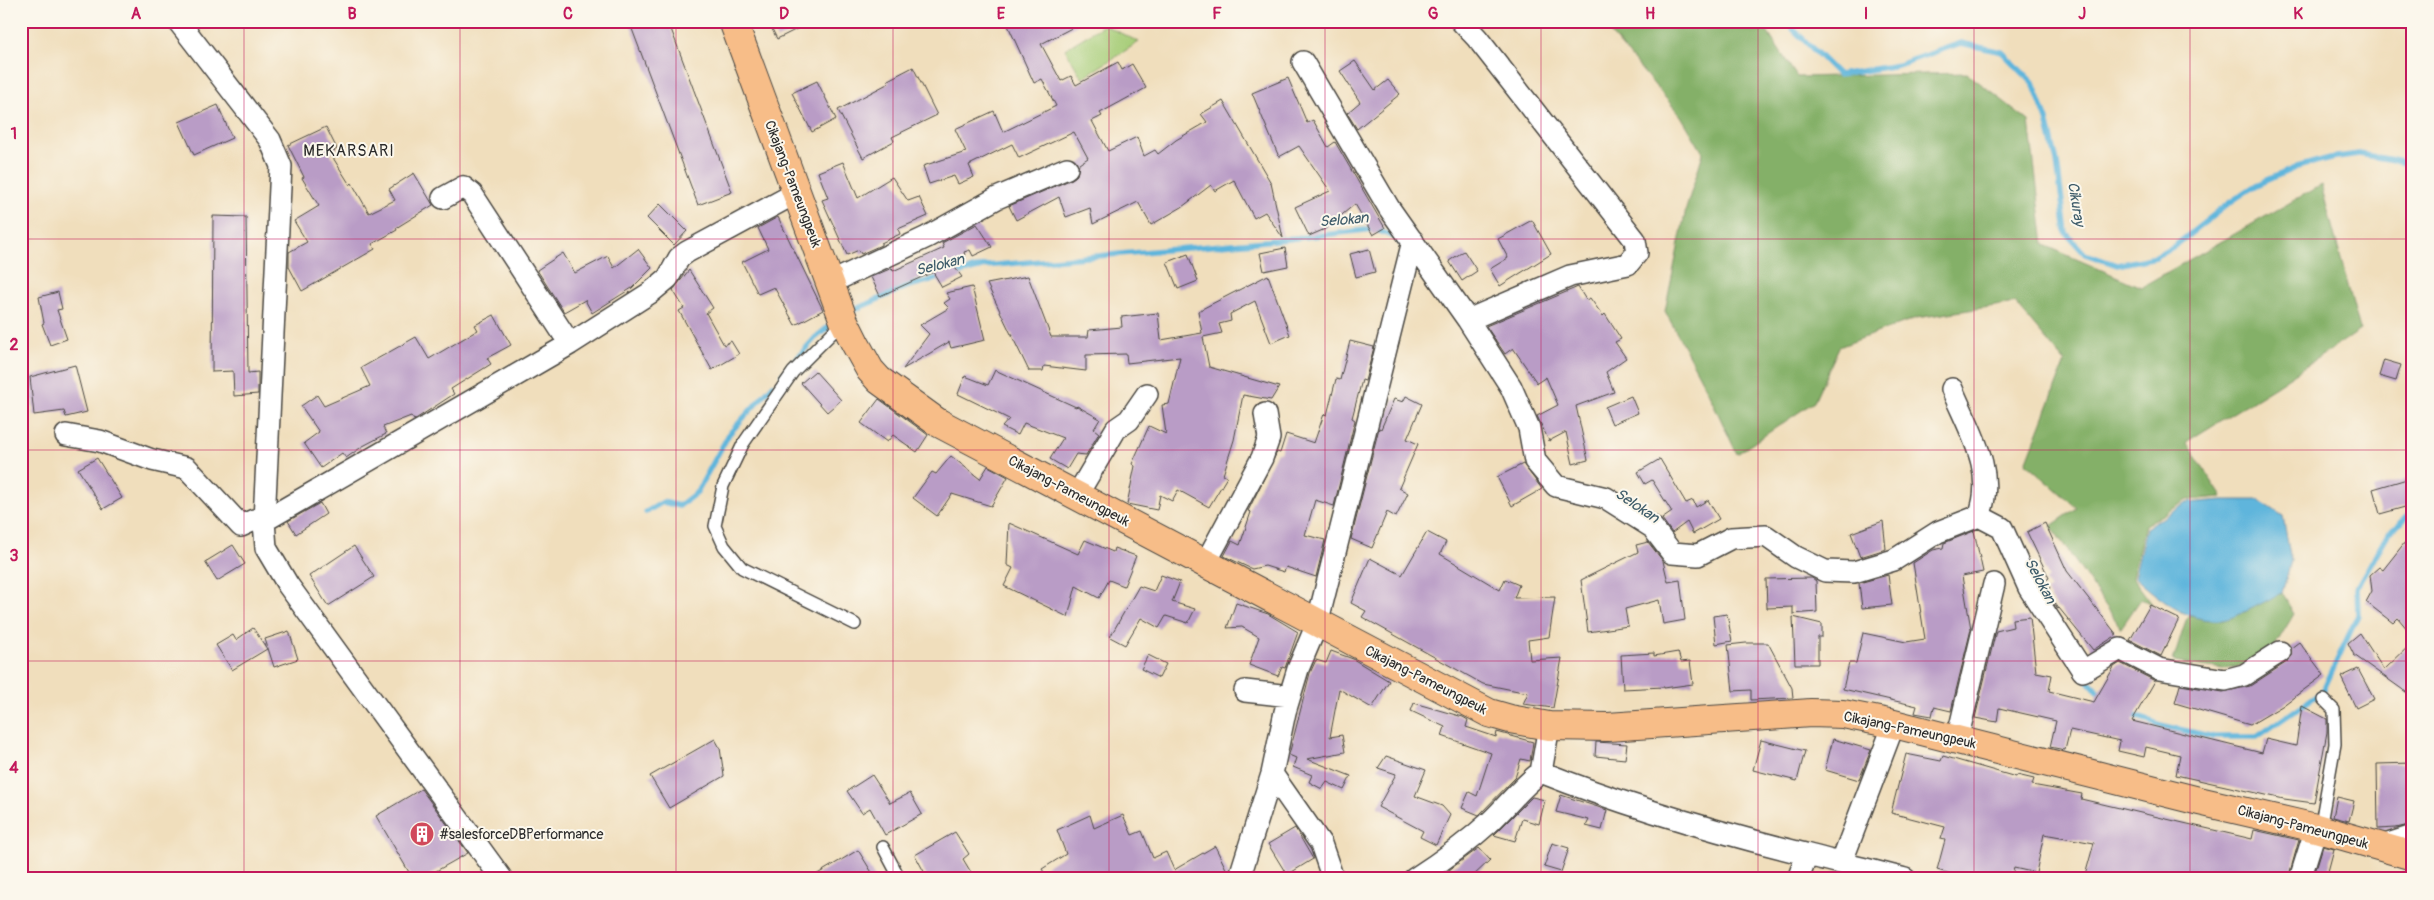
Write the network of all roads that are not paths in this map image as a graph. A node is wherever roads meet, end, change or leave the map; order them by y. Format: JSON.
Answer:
{"nodes":[{"id":1,"x":178,"y":21,"type":"edge"},
{"id":2,"x":733,"y":21,"type":"edge"},
{"id":3,"x":1461,"y":21,"type":"edge"},
{"id":4,"x":1303,"y":62,"type":"dead end"},
{"id":5,"x":1067,"y":168,"type":"dead end"},
{"id":6,"x":796,"y":193,"type":"junction"},
{"id":7,"x":443,"y":198,"type":"dead end"},
{"id":8,"x":1410,"y":251,"type":"junction"},
{"id":9,"x":830,"y":283,"type":"junction"},
{"id":10,"x":842,"y":316,"type":"junction"},
{"id":11,"x":1468,"y":320,"type":"junction"},
{"id":12,"x":570,"y":344,"type":"junction"},
{"id":13,"x":1952,"y":389,"type":"dead end"},
{"id":14,"x":1146,"y":394,"type":"dead end"},
{"id":15,"x":1264,"y":414,"type":"dead end"},
{"id":16,"x":66,"y":435,"type":"dead end"},
{"id":17,"x":1077,"y":495,"type":"junction"},
{"id":18,"x":1979,"y":516,"type":"junction"},
{"id":19,"x":264,"y":521,"type":"junction"},
{"id":20,"x":1205,"y":564,"type":"junction"},
{"id":21,"x":1994,"y":584,"type":"dead end"},
{"id":22,"x":855,"y":624,"type":"dead end"},
{"id":23,"x":1317,"y":624,"type":"junction"},
{"id":24,"x":2280,"y":652,"type":"dead end"},
{"id":25,"x":1245,"y":692,"type":"dead end"},
{"id":26,"x":1290,"y":696,"type":"junction"},
{"id":27,"x":2324,"y":700,"type":"dead end"},
{"id":28,"x":1894,"y":724,"type":"junction"},
{"id":29,"x":1549,"y":726,"type":"junction"},
{"id":30,"x":1957,"y":740,"type":"junction"},
{"id":31,"x":1541,"y":772,"type":"junction"},
{"id":32,"x":1272,"y":774,"type":"junction"},
{"id":33,"x":2318,"y":828,"type":"junction"},
{"id":34,"x":2413,"y":836,"type":"edge"},
{"id":35,"x":884,"y":847,"type":"dead end"},
{"id":36,"x":2379,"y":847,"type":"junction"},
{"id":37,"x":1806,"y":855,"type":"junction"},
{"id":38,"x":2413,"y":856,"type":"edge"},
{"id":39,"x":1842,"y":861,"type":"junction"},
{"id":40,"x":502,"y":879,"type":"edge"},
{"id":41,"x":900,"y":879,"type":"edge"},
{"id":42,"x":1239,"y":879,"type":"edge"},
{"id":43,"x":1333,"y":879,"type":"edge"},
{"id":44,"x":1414,"y":879,"type":"edge"},
{"id":45,"x":1798,"y":879,"type":"edge"},
{"id":46,"x":1905,"y":879,"type":"edge"},
{"id":47,"x":2300,"y":879,"type":"edge"}],
"edges":[{"from":1,"to":19,"type":"street"},
{"from":2,"to":6,"type":"main road","name":"Cikajang-Pameungpeuk"},
{"from":3,"to":11,"type":"street"},
{"from":4,"to":8,"type":"street"},
{"from":5,"to":9,"type":"street"},
{"from":6,"to":9,"type":"main road","name":"Cikajang-Pameungpeuk"},
{"from":6,"to":12,"type":"street"},
{"from":7,"to":12,"type":"street"},
{"from":8,"to":11,"type":"street"},
{"from":8,"to":23,"type":"street"},
{"from":9,"to":10,"type":"main road","name":"Cikajang-Pameungpeuk"},
{"from":10,"to":17,"type":"main road","name":"Cikajang-Pameungpeuk"},
{"from":10,"to":22,"type":"lane"},
{"from":11,"to":18,"type":"street"},
{"from":12,"to":19,"type":"street"},
{"from":13,"to":18,"type":"street"},
{"from":14,"to":17,"type":"street"},
{"from":15,"to":20,"type":"street"},
{"from":16,"to":19,"type":"street"},
{"from":17,"to":20,"type":"main road","name":"Cikajang-Pameungpeuk"},
{"from":18,"to":24,"type":"street"},
{"from":19,"to":40,"type":"street"},
{"from":20,"to":23,"type":"main road","name":"Cikajang-Pameungpeuk"},
{"from":21,"to":30,"type":"street"},
{"from":23,"to":26,"type":"street"},
{"from":23,"to":29,"type":"main road","name":"Cikajang-Pameungpeuk"},
{"from":25,"to":26,"type":"street"},
{"from":26,"to":32,"type":"street"},
{"from":27,"to":33,"type":"lane"},
{"from":28,"to":29,"type":"main road","name":"Cikajang-Pameungpeuk"},
{"from":28,"to":30,"type":"main road","name":"Cikajang-Pameungpeuk"},
{"from":28,"to":39,"type":"street"},
{"from":29,"to":31,"type":"street"},
{"from":30,"to":33,"type":"main road","name":"Cikajang-Pameungpeuk"},
{"from":31,"to":37,"type":"street"},
{"from":31,"to":44,"type":"street"},
{"from":32,"to":42,"type":"street"},
{"from":32,"to":43,"type":"street"},
{"from":33,"to":36,"type":"main road","name":"Cikajang-Pameungpeuk"},
{"from":33,"to":47,"type":"street"},
{"from":34,"to":36,"type":"street"},
{"from":35,"to":41,"type":"lane"},
{"from":36,"to":38,"type":"main road","name":"Cikajang-Pameungpeuk"},
{"from":37,"to":39,"type":"street"},
{"from":37,"to":45,"type":"street"},
{"from":39,"to":46,"type":"street"}]}
